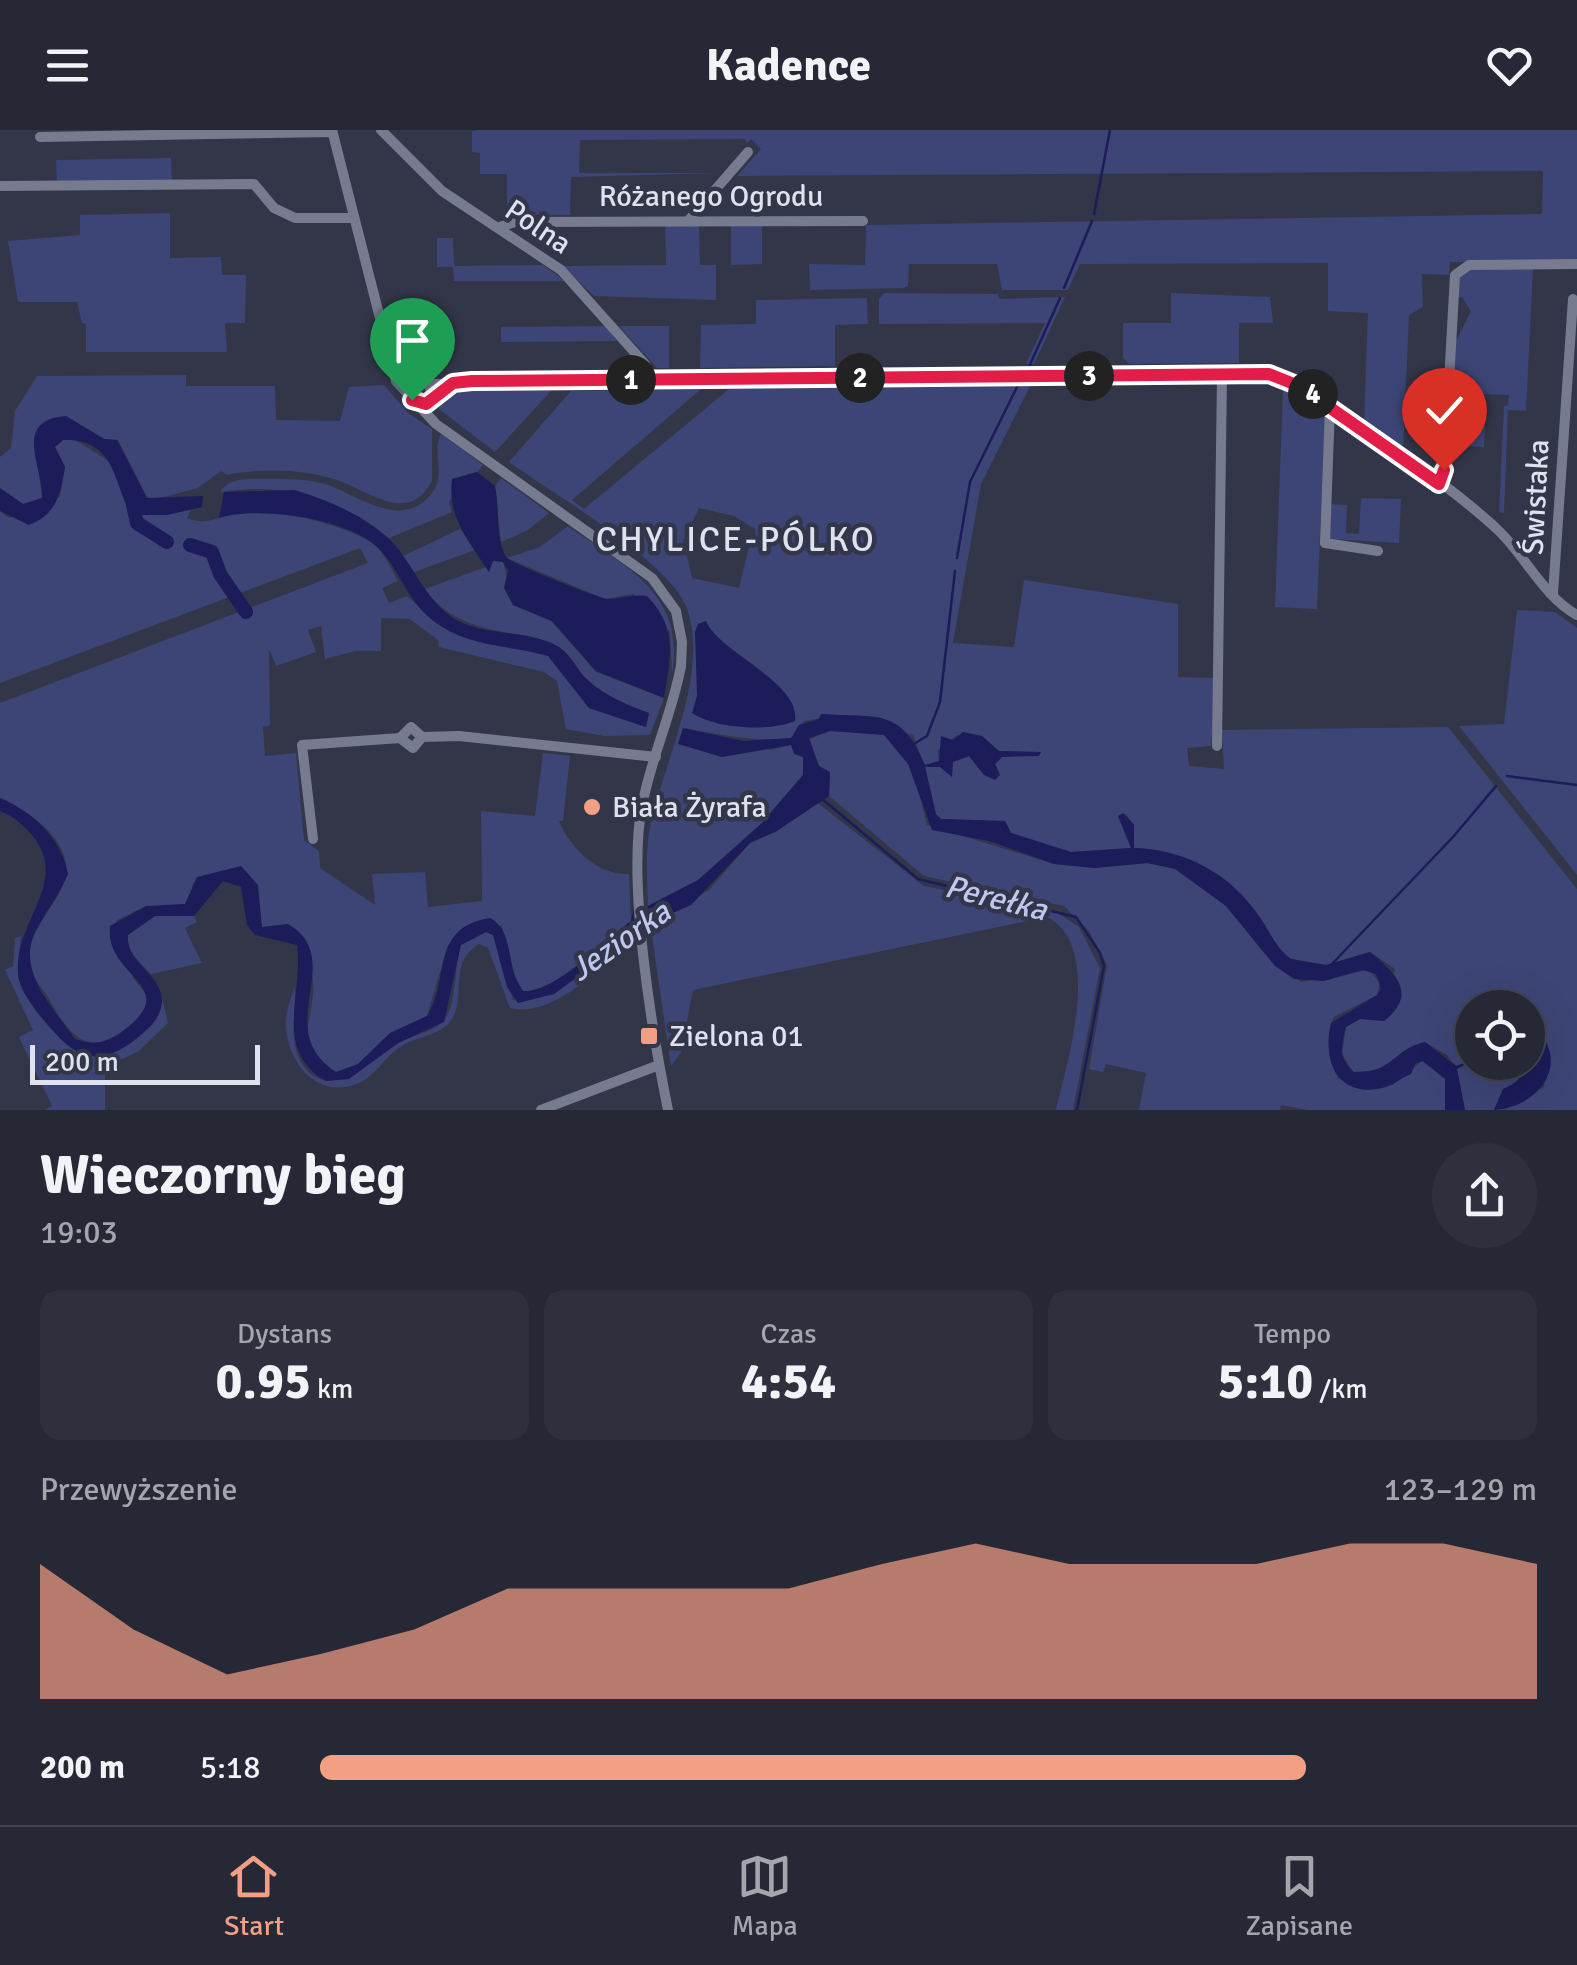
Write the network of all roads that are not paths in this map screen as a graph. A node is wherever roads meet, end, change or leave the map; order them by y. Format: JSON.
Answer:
{"nodes":[{"id":1,"x":380,"y":130,"type":"edge"},
{"id":2,"x":332,"y":131,"type":"edge"},
{"id":3,"x":40,"y":137,"type":"dead end"},
{"id":4,"x":748,"y":152,"type":"dead end"},
{"id":5,"x":0,"y":186,"type":"edge"},
{"id":6,"x":353,"y":218,"type":"junction"},
{"id":7,"x":688,"y":220,"type":"junction"},
{"id":8,"x":864,"y":221,"type":"dead end"},
{"id":9,"x":500,"y":227,"type":"junction"},
{"id":10,"x":1577,"y":264,"type":"edge"},
{"id":11,"x":1573,"y":299,"type":"dead end"},
{"id":12,"x":390,"y":364,"type":"junction"},
{"id":13,"x":1222,"y":374,"type":"junction"},
{"id":14,"x":651,"y":380,"type":"junction"},
{"id":15,"x":426,"y":394,"type":"junction"},
{"id":16,"x":1572,"y":403,"type":"edge"},
{"id":17,"x":1330,"y":406,"type":"junction"},
{"id":18,"x":1439,"y":484,"type":"junction"},
{"id":19,"x":1378,"y":551,"type":"dead end"},
{"id":20,"x":1553,"y":594,"type":"junction"},
{"id":21,"x":1577,"y":615,"type":"edge"},
{"id":22,"x":1218,"y":746,"type":"dead end"},
{"id":23,"x":656,"y":757,"type":"junction"},
{"id":24,"x":313,"y":839,"type":"dead end"},
{"id":25,"x":659,"y":1064,"type":"junction"},
{"id":26,"x":541,"y":1110,"type":"edge"},
{"id":27,"x":668,"y":1110,"type":"edge"}],
"edges":[{"from":1,"to":9,"type":"street","name":"Polna"},
{"from":2,"to":3,"type":"street"},
{"from":2,"to":6,"type":"street"},
{"from":4,"to":7,"type":"street"},
{"from":5,"to":6,"type":"street"},
{"from":6,"to":12,"type":"street"},
{"from":7,"to":8,"type":"street","name":"Różanego Ogrodu"},
{"from":7,"to":9,"type":"street","name":"Różanego Ogrodu"},
{"from":9,"to":14,"type":"street","name":"Polna"},
{"from":10,"to":18,"type":"street"},
{"from":11,"to":16,"type":"street","name":"Świstaka"},
{"from":12,"to":15,"type":"street"},
{"from":12,"to":15,"type":"street"},
{"from":13,"to":14,"type":"street"},
{"from":13,"to":17,"type":"street"},
{"from":13,"to":22,"type":"street"},
{"from":14,"to":15,"type":"street"},
{"from":15,"to":23,"type":"street"},
{"from":16,"to":20,"type":"street","name":"Świstaka"},
{"from":17,"to":18,"type":"street"},
{"from":17,"to":19,"type":"street"},
{"from":18,"to":20,"type":"street"},
{"from":20,"to":21,"type":"street"},
{"from":23,"to":24,"type":"street"},
{"from":23,"to":25,"type":"street"},
{"from":25,"to":26,"type":"street"},
{"from":25,"to":27,"type":"street"}]}
